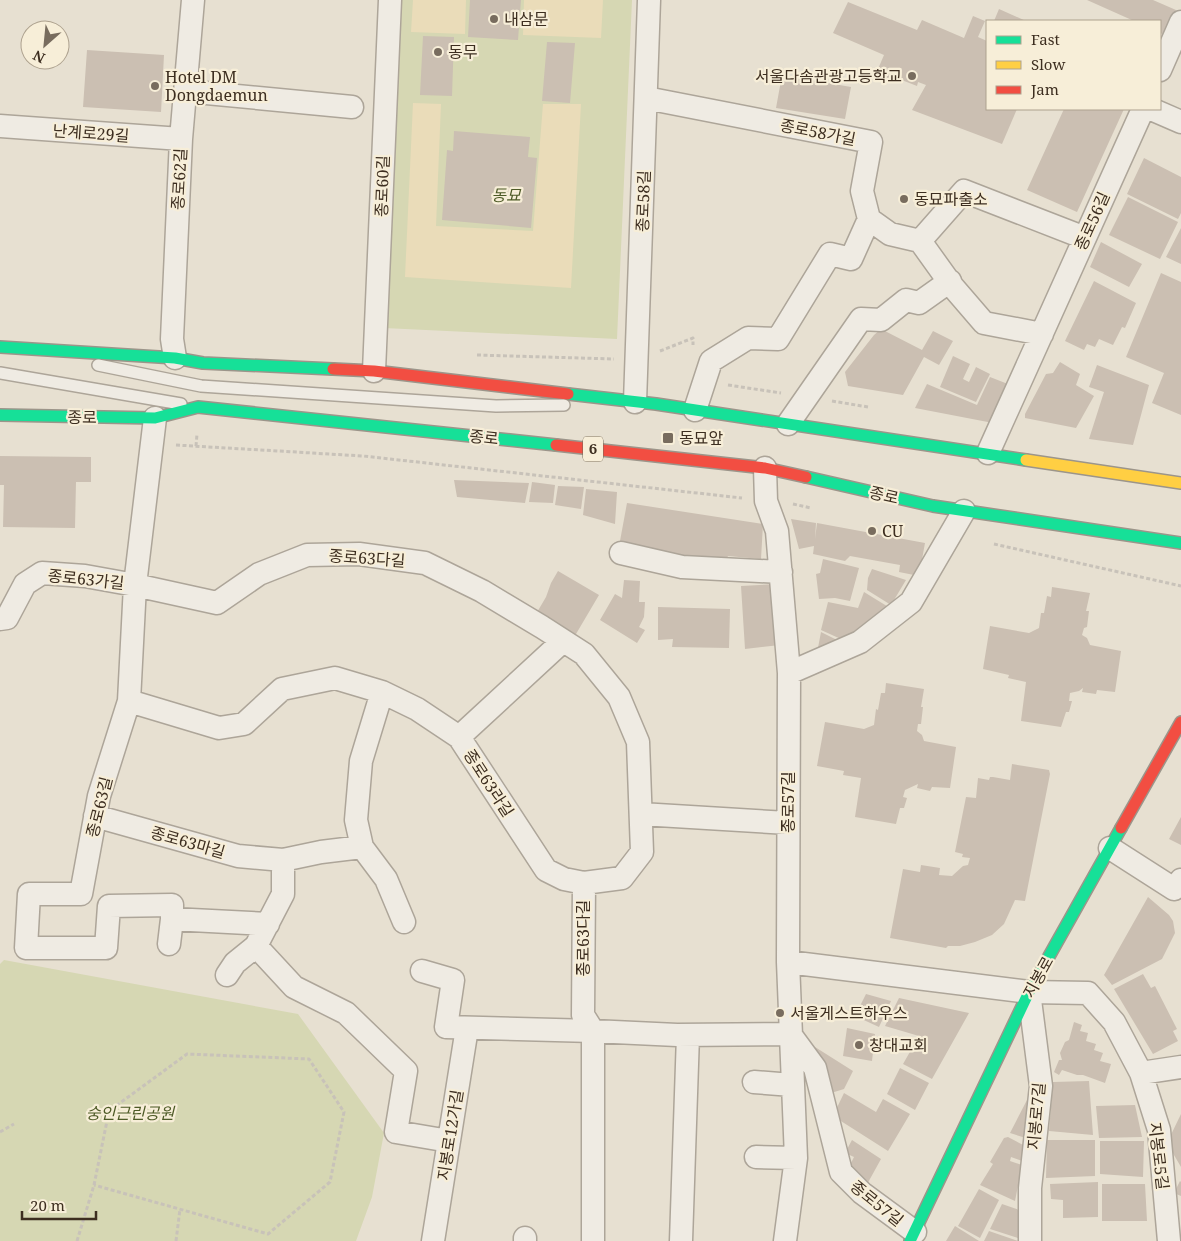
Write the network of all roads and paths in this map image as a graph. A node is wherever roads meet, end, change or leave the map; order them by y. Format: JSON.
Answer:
{"nodes":[{"id":1,"x":193,"y":0,"type":"edge"},
{"id":2,"x":390,"y":0,"type":"edge"},
{"id":3,"x":649,"y":0,"type":"edge"},
{"id":4,"x":1181,"y":22,"type":"edge"},
{"id":5,"x":1161,"y":68,"type":"edge"},
{"id":6,"x":185,"y":91,"type":"junction"},
{"id":7,"x":646,"y":98,"type":"junction"},
{"id":8,"x":352,"y":107,"type":"dead end"},
{"id":9,"x":1143,"y":110,"type":"edge"},
{"id":10,"x":1153,"y":110,"type":"edge"},
{"id":11,"x":1181,"y":122,"type":"edge"},
{"id":12,"x":0,"y":126,"type":"edge"},
{"id":13,"x":181,"y":139,"type":"junction"},
{"id":14,"x":869,"y":219,"type":"junction"},
{"id":15,"x":1085,"y":238,"type":"junction"},
{"id":16,"x":920,"y":241,"type":"junction"},
{"id":17,"x":950,"y":280,"type":"junction"},
{"id":18,"x":1042,"y":334,"type":"junction"},
{"id":19,"x":0,"y":347,"type":"edge"},
{"id":20,"x":16,"y":348,"type":"junction"},
{"id":21,"x":175,"y":358,"type":"junction"},
{"id":22,"x":374,"y":371,"type":"junction"},
{"id":23,"x":0,"y":373,"type":"edge"},
{"id":24,"x":646,"y":403,"type":"junction"},
{"id":25,"x":198,"y":407,"type":"junction"},
{"id":26,"x":695,"y":410,"type":"junction"},
{"id":27,"x":0,"y":415,"type":"edge"},
{"id":28,"x":155,"y":418,"type":"junction"},
{"id":29,"x":788,"y":424,"type":"junction"},
{"id":30,"x":153,"y":443,"type":"junction"},
{"id":31,"x":988,"y":453,"type":"junction"},
{"id":32,"x":765,"y":468,"type":"junction"},
{"id":33,"x":1181,"y":483,"type":"edge"},
{"id":34,"x":766,"y":501,"type":"junction"},
{"id":35,"x":812,"y":508,"type":"dead end"},
{"id":36,"x":964,"y":511,"type":"junction"},
{"id":37,"x":990,"y":543,"type":"dead end"},
{"id":38,"x":1181,"y":543,"type":"edge"},
{"id":39,"x":621,"y":553,"type":"dead end"},
{"id":40,"x":781,"y":572,"type":"junction"},
{"id":41,"x":135,"y":585,"type":"junction"},
{"id":42,"x":1181,"y":586,"type":"edge"},
{"id":43,"x":0,"y":619,"type":"edge"},
{"id":44,"x":563,"y":641,"type":"junction"},
{"id":45,"x":789,"y":673,"type":"junction"},
{"id":46,"x":382,"y":692,"type":"junction"},
{"id":47,"x":129,"y":701,"type":"junction"},
{"id":48,"x":1181,"y":722,"type":"edge"},
{"id":49,"x":459,"y":737,"type":"junction"},
{"id":50,"x":641,"y":814,"type":"junction"},
{"id":51,"x":95,"y":816,"type":"junction"},
{"id":52,"x":788,"y":823,"type":"junction"},
{"id":53,"x":362,"y":847,"type":"junction"},
{"id":54,"x":1110,"y":848,"type":"junction"},
{"id":55,"x":283,"y":860,"type":"junction"},
{"id":56,"x":584,"y":883,"type":"junction"},
{"id":57,"x":1177,"y":884,"type":"edge"},
{"id":58,"x":172,"y":919,"type":"junction"},
{"id":59,"x":404,"y":922,"type":"dead end"},
{"id":60,"x":268,"y":924,"type":"junction"},
{"id":61,"x":169,"y":944,"type":"dead end"},
{"id":62,"x":256,"y":946,"type":"junction"},
{"id":63,"x":788,"y":962,"type":"junction"},
{"id":64,"x":422,"y":972,"type":"dead end"},
{"id":65,"x":227,"y":975,"type":"dead end"},
{"id":66,"x":1029,"y":992,"type":"junction"},
{"id":67,"x":467,"y":1028,"type":"junction"},
{"id":68,"x":593,"y":1031,"type":"junction"},
{"id":69,"x":790,"y":1034,"type":"junction"},
{"id":70,"x":688,"y":1035,"type":"junction"},
{"id":71,"x":1181,"y":1067,"type":"edge"},
{"id":72,"x":1141,"y":1073,"type":"junction"},
{"id":73,"x":754,"y":1082,"type":"dead end"},
{"id":74,"x":792,"y":1085,"type":"junction"},
{"id":75,"x":14,"y":1124,"type":"dead end"},
{"id":76,"x":0,"y":1132,"type":"edge"},
{"id":77,"x":449,"y":1141,"type":"junction"},
{"id":78,"x":756,"y":1157,"type":"dead end"},
{"id":79,"x":796,"y":1158,"type":"junction"},
{"id":80,"x":94,"y":1185,"type":"junction"},
{"id":81,"x":180,"y":1209,"type":"junction"},
{"id":82,"x":912,"y":1236,"type":"edge"},
{"id":83,"x":78,"y":1241,"type":"edge"},
{"id":84,"x":176,"y":1241,"type":"edge"},
{"id":85,"x":433,"y":1241,"type":"edge"},
{"id":86,"x":593,"y":1241,"type":"edge"},
{"id":87,"x":681,"y":1241,"type":"edge"},
{"id":88,"x":785,"y":1241,"type":"edge"},
{"id":89,"x":1030,"y":1241,"type":"edge"},
{"id":90,"x":1169,"y":1241,"type":"edge"}],
"edges":[{"from":1,"to":6,"type":"street","name":"종로62길"},
{"from":2,"to":22,"type":"street","name":"종로60길"},
{"from":3,"to":7,"type":"street","name":"종로58길"},
{"from":4,"to":5,"type":"street"},
{"from":6,"to":8,"type":"street"},
{"from":6,"to":13,"type":"street","name":"종로62길"},
{"from":7,"to":14,"type":"street","name":"종로58가길"},
{"from":7,"to":24,"type":"street","name":"종로58길"},
{"from":9,"to":15,"type":"street","name":"종로56길"},
{"from":10,"to":11,"type":"street"},
{"from":12,"to":13,"type":"street","name":"난계로29길"},
{"from":13,"to":21,"type":"street","name":"종로62길"},
{"from":14,"to":16,"type":"street"},
{"from":14,"to":26,"type":"street"},
{"from":15,"to":16,"type":"street"},
{"from":15,"to":18,"type":"street","name":"종로56길"},
{"from":16,"to":17,"type":"street"},
{"from":17,"to":18,"type":"street"},
{"from":17,"to":29,"type":"street"},
{"from":18,"to":31,"type":"street","name":"종로56길"},
{"from":19,"to":20,"type":"main road"},
{"from":20,"to":21,"type":"main road"},
{"from":20,"to":24,"type":"lane"},
{"from":21,"to":22,"type":"main road"},
{"from":22,"to":24,"type":"main road"},
{"from":23,"to":25,"type":"lane"},
{"from":24,"to":26,"type":"main road"},
{"from":25,"to":28,"type":"main road","name":"종로","number":"6"},
{"from":25,"to":32,"type":"main road","name":"종로","number":"6"},
{"from":26,"to":29,"type":"main road"},
{"from":27,"to":28,"type":"main road","name":"종로","number":"6"},
{"from":28,"to":30,"type":"street","name":"종로63길"},
{"from":29,"to":31,"type":"main road"},
{"from":30,"to":34,"type":"path"},
{"from":30,"to":41,"type":"street","name":"종로63길"},
{"from":31,"to":33,"type":"main road"},
{"from":32,"to":34,"type":"street","name":"종로57길"},
{"from":32,"to":36,"type":"main road","name":"종로","number":"6"},
{"from":34,"to":35,"type":"path"},
{"from":34,"to":40,"type":"street","name":"종로57길"},
{"from":36,"to":38,"type":"main road","name":"종로","number":"6"},
{"from":36,"to":45,"type":"street"},
{"from":37,"to":42,"type":"path"},
{"from":39,"to":40,"type":"street"},
{"from":40,"to":45,"type":"street","name":"종로57길"},
{"from":41,"to":43,"type":"street","name":"종로63가길"},
{"from":41,"to":44,"type":"street","name":"종로63다길"},
{"from":41,"to":47,"type":"street","name":"종로63길"},
{"from":44,"to":49,"type":"street"},
{"from":44,"to":50,"type":"street","name":"종로63다길"},
{"from":45,"to":52,"type":"street","name":"종로57길"},
{"from":46,"to":47,"type":"street","name":"종로63라길"},
{"from":46,"to":49,"type":"street","name":"종로63라길"},
{"from":46,"to":53,"type":"street"},
{"from":47,"to":51,"type":"street","name":"종로63길"},
{"from":48,"to":54,"type":"main road","name":"지봉로"},
{"from":49,"to":56,"type":"street","name":"종로63라길"},
{"from":50,"to":52,"type":"street"},
{"from":50,"to":56,"type":"street","name":"종로63다길"},
{"from":51,"to":55,"type":"street","name":"종로63마길"},
{"from":51,"to":58,"type":"street","name":"종로63길"},
{"from":52,"to":63,"type":"street","name":"종로57길"},
{"from":53,"to":55,"type":"street","name":"종로63마길"},
{"from":53,"to":59,"type":"street"},
{"from":54,"to":57,"type":"street"},
{"from":54,"to":66,"type":"main road","name":"지봉로"},
{"from":55,"to":60,"type":"street"},
{"from":56,"to":68,"type":"street","name":"종로63다길"},
{"from":58,"to":60,"type":"street"},
{"from":58,"to":61,"type":"street"},
{"from":60,"to":62,"type":"street"},
{"from":62,"to":65,"type":"street"},
{"from":62,"to":77,"type":"street"},
{"from":63,"to":66,"type":"street","name":"지봉로5길"},
{"from":63,"to":69,"type":"street","name":"종로57길"},
{"from":64,"to":67,"type":"street"},
{"from":66,"to":72,"type":"street","name":"지봉로5길"},
{"from":66,"to":82,"type":"main road","name":"지봉로"},
{"from":66,"to":89,"type":"street","name":"지봉로7길"},
{"from":67,"to":68,"type":"street"},
{"from":67,"to":77,"type":"street","name":"지봉로12가길"},
{"from":68,"to":70,"type":"street"},
{"from":68,"to":86,"type":"street"},
{"from":69,"to":70,"type":"street"},
{"from":69,"to":74,"type":"street","name":"종로57길"},
{"from":69,"to":82,"type":"street","name":"종로57길"},
{"from":70,"to":87,"type":"street"},
{"from":71,"to":72,"type":"street"},
{"from":72,"to":90,"type":"street","name":"지봉로5길"},
{"from":73,"to":74,"type":"street"},
{"from":74,"to":79,"type":"street","name":"종로57길"},
{"from":75,"to":76,"type":"path"},
{"from":77,"to":85,"type":"street","name":"지봉로12가길"},
{"from":78,"to":79,"type":"street"},
{"from":79,"to":88,"type":"street","name":"종로57길"},
{"from":80,"to":81,"type":"path"},
{"from":80,"to":81,"type":"path"},
{"from":80,"to":83,"type":"path"},
{"from":81,"to":84,"type":"path"}]}
